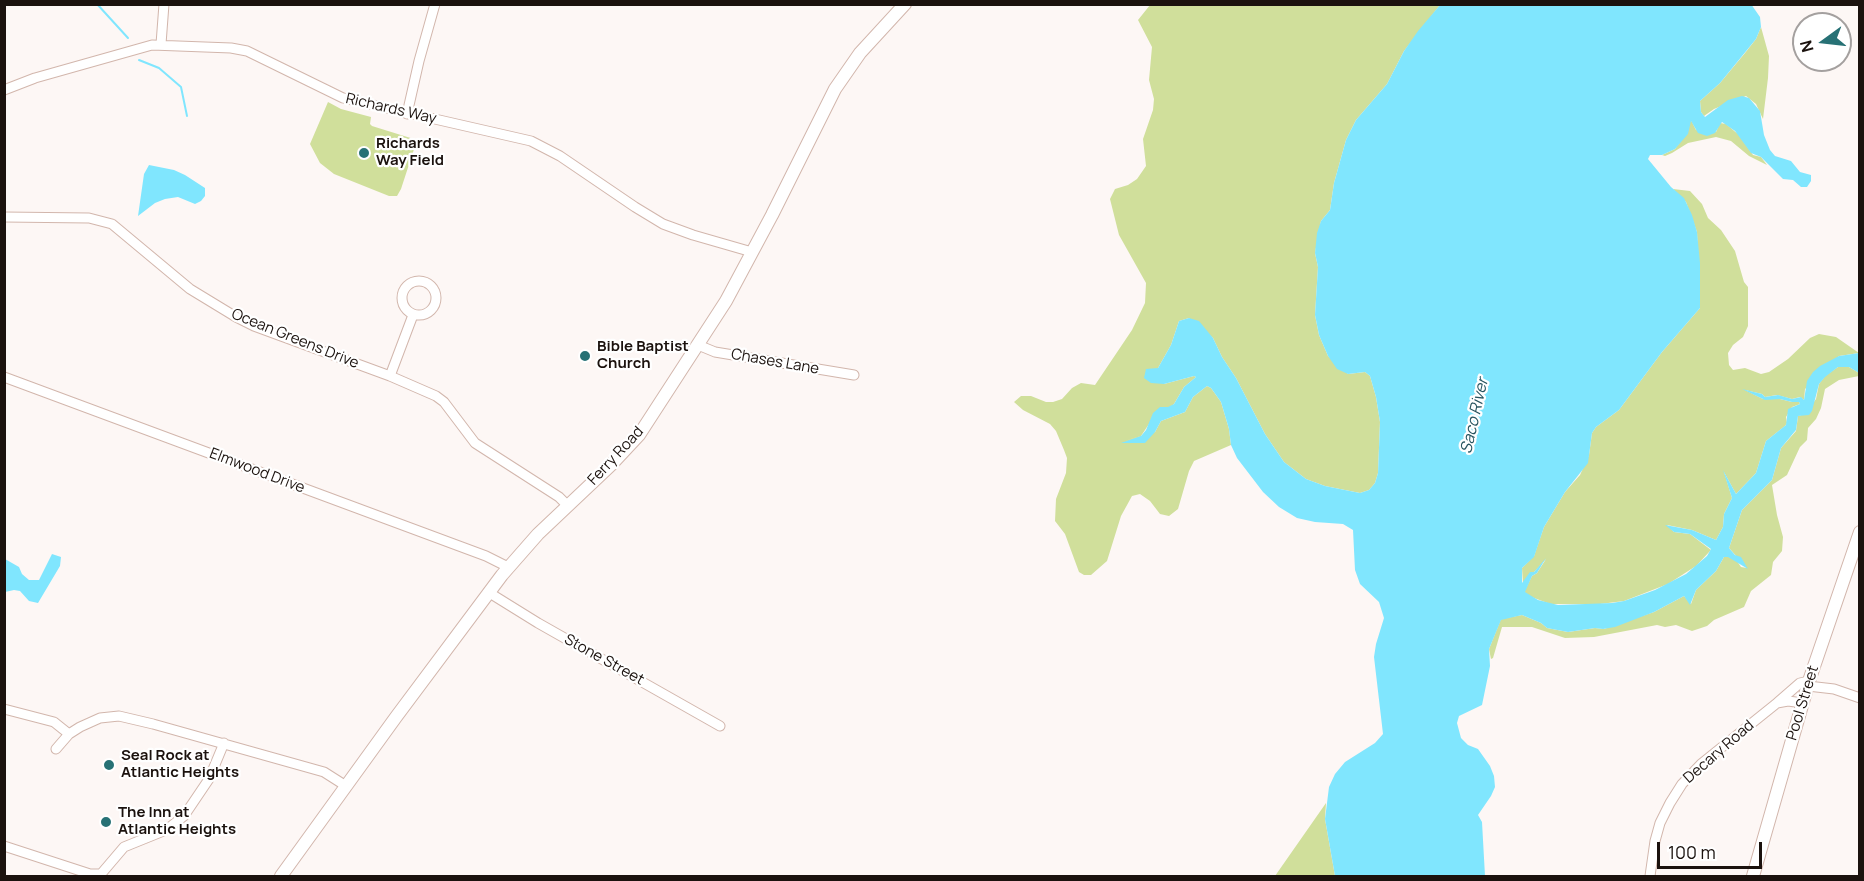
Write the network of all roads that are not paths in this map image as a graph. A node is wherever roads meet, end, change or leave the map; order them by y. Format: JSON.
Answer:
{"nodes":[{"id":1,"x":164,"y":4,"type":"edge"},
{"id":2,"x":435,"y":4,"type":"edge"},
{"id":3,"x":904,"y":4,"type":"edge"},
{"id":4,"x":161,"y":44,"type":"junction"},
{"id":5,"x":4,"y":90,"type":"edge"},
{"id":6,"x":407,"y":114,"type":"junction"},
{"id":7,"x":4,"y":217,"type":"edge"},
{"id":8,"x":750,"y":256,"type":"junction"},
{"id":9,"x":413,"y":315,"type":"dead end"},
{"id":10,"x":698,"y":345,"type":"junction"},
{"id":11,"x":854,"y":375,"type":"dead end"},
{"id":12,"x":390,"y":376,"type":"junction"},
{"id":13,"x":4,"y":377,"type":"edge"},
{"id":14,"x":568,"y":506,"type":"junction"},
{"id":15,"x":1860,"y":532,"type":"edge"},
{"id":16,"x":508,"y":567,"type":"junction"},
{"id":17,"x":488,"y":592,"type":"junction"},
{"id":18,"x":1809,"y":682,"type":"junction"},
{"id":19,"x":1860,"y":698,"type":"edge"},
{"id":20,"x":1803,"y":703,"type":"junction"},
{"id":21,"x":1777,"y":704,"type":"junction"},
{"id":22,"x":4,"y":709,"type":"edge"},
{"id":23,"x":720,"y":726,"type":"dead end"},
{"id":24,"x":69,"y":734,"type":"junction"},
{"id":25,"x":224,"y":743,"type":"junction"},
{"id":26,"x":56,"y":749,"type":"dead end"},
{"id":27,"x":346,"y":786,"type":"junction"},
{"id":28,"x":4,"y":846,"type":"edge"},
{"id":29,"x":281,"y":876,"type":"edge"},
{"id":30,"x":1650,"y":876,"type":"edge"},
{"id":31,"x":1753,"y":876,"type":"edge"}],
"edges":[{"from":1,"to":4,"type":"street"},
{"from":2,"to":6,"type":"street"},
{"from":3,"to":8,"type":"main road","name":"Ferry Road"},
{"from":4,"to":5,"type":"street","name":"Richards Way"},
{"from":4,"to":6,"type":"street","name":"Richards Way"},
{"from":6,"to":8,"type":"street","name":"Richards Way"},
{"from":7,"to":12,"type":"street","name":"Ocean Greens Drive"},
{"from":8,"to":10,"type":"main road","name":"Ferry Road"},
{"from":9,"to":12,"type":"street"},
{"from":10,"to":11,"type":"street","name":"Chases Lane"},
{"from":10,"to":14,"type":"main road","name":"Ferry Road"},
{"from":12,"to":14,"type":"street","name":"Ocean Greens Drive"},
{"from":13,"to":16,"type":"street","name":"Elmwood Drive"},
{"from":14,"to":16,"type":"main road","name":"Ferry Road"},
{"from":15,"to":18,"type":"main road","name":"Pool Street"},
{"from":16,"to":17,"type":"main road","name":"Ferry Road"},
{"from":17,"to":23,"type":"street","name":"Stone Street"},
{"from":17,"to":27,"type":"main road","name":"Ferry Road"},
{"from":18,"to":19,"type":"street"},
{"from":18,"to":20,"type":"main road","name":"Pool Street"},
{"from":18,"to":21,"type":"street","name":"Decary Road"},
{"from":20,"to":21,"type":"street"},
{"from":20,"to":31,"type":"main road","name":"Pool Street"},
{"from":21,"to":30,"type":"street","name":"Decary Road"},
{"from":22,"to":24,"type":"street"},
{"from":24,"to":25,"type":"street"},
{"from":24,"to":26,"type":"street"},
{"from":25,"to":27,"type":"street"},
{"from":25,"to":28,"type":"street"},
{"from":27,"to":29,"type":"main road","name":"Ferry Road"}]}
